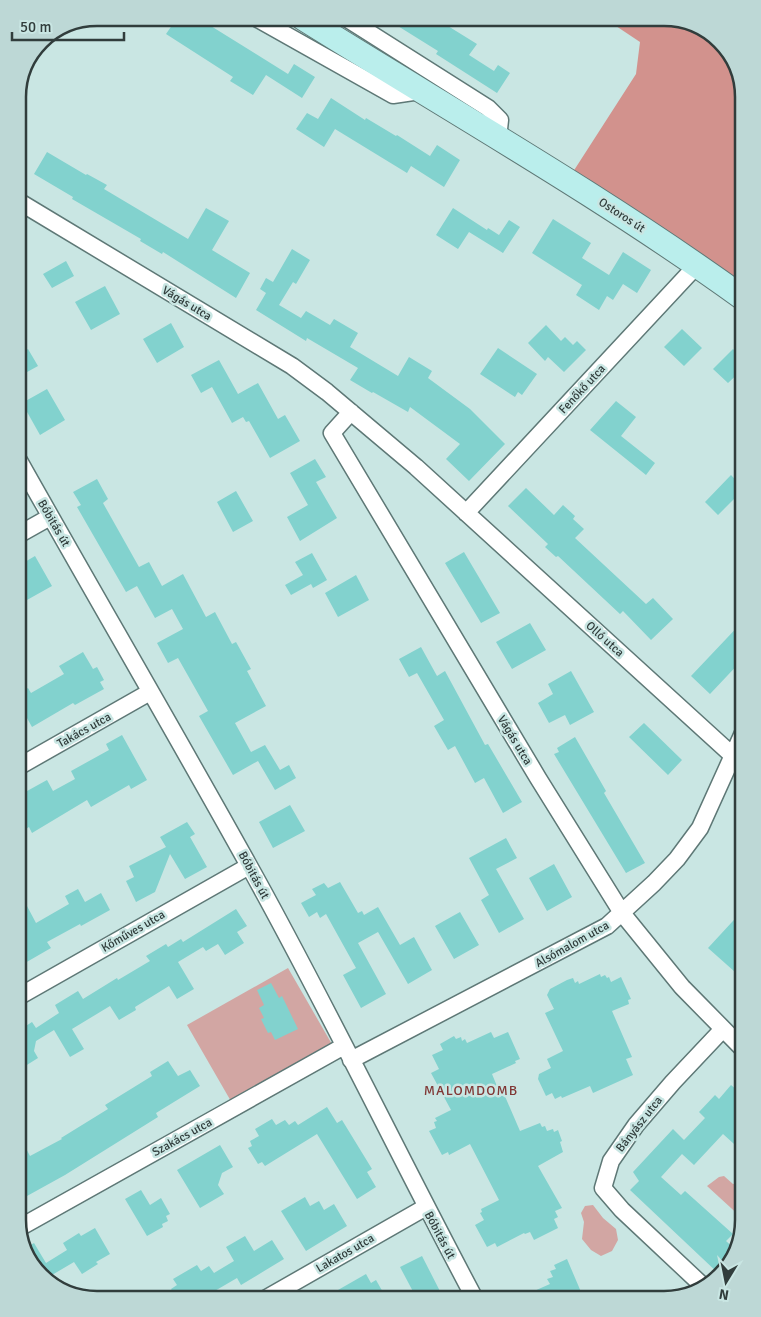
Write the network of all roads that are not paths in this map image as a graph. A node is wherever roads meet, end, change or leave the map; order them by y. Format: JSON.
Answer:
{"nodes":[{"id":1,"x":270,"y":26,"type":"edge"},
{"id":2,"x":316,"y":26,"type":"edge"},
{"id":3,"x":359,"y":26,"type":"edge"},
{"id":4,"x":420,"y":91,"type":"junction"},
{"id":5,"x":498,"y":138,"type":"junction"},
{"id":6,"x":26,"y":206,"type":"edge"},
{"id":7,"x":698,"y":264,"type":"junction"},
{"id":8,"x":735,"y":291,"type":"edge"},
{"id":9,"x":351,"y":412,"type":"junction"},
{"id":10,"x":26,"y":474,"type":"edge"},
{"id":11,"x":466,"y":513,"type":"junction"},
{"id":12,"x":50,"y":517,"type":"junction"},
{"id":13,"x":26,"y":530,"type":"edge"},
{"id":14,"x":150,"y":692,"type":"junction"},
{"id":15,"x":735,"y":756,"type":"edge"},
{"id":16,"x":26,"y":762,"type":"edge"},
{"id":17,"x":735,"y":767,"type":"edge"},
{"id":18,"x":249,"y":866,"type":"junction"},
{"id":19,"x":622,"y":913,"type":"junction"},
{"id":20,"x":26,"y":992,"type":"edge"},
{"id":21,"x":723,"y":1029,"type":"junction"},
{"id":22,"x":735,"y":1040,"type":"edge"},
{"id":23,"x":348,"y":1053,"type":"junction"},
{"id":24,"x":426,"y":1207,"type":"junction"},
{"id":25,"x":26,"y":1224,"type":"edge"},
{"id":26,"x":698,"y":1281,"type":"edge"},
{"id":27,"x":279,"y":1291,"type":"edge"},
{"id":28,"x":470,"y":1291,"type":"edge"}],
"edges":[{"from":1,"to":4,"type":"street"},
{"from":2,"to":4,"type":"main road","name":"Ostoros út"},
{"from":3,"to":5,"type":"street"},
{"from":4,"to":5,"type":"main road","name":"Ostoros út"},
{"from":5,"to":7,"type":"main road","name":"Ostoros út"},
{"from":6,"to":9,"type":"street","name":"Vágás utca"},
{"from":7,"to":8,"type":"main road","name":"Ostoros út"},
{"from":7,"to":11,"type":"street","name":"Fenőkő utca"},
{"from":9,"to":11,"type":"street","name":"Vágás utca"},
{"from":9,"to":19,"type":"street","name":"Vágás utca"},
{"from":10,"to":12,"type":"street","name":"Bóbitás út"},
{"from":11,"to":15,"type":"street","name":"Olló utca"},
{"from":12,"to":13,"type":"street"},
{"from":12,"to":14,"type":"street","name":"Bóbitás út"},
{"from":14,"to":16,"type":"street","name":"Takács utca"},
{"from":14,"to":18,"type":"street","name":"Bóbitás út"},
{"from":17,"to":19,"type":"street","name":"Alsómalom utca"},
{"from":18,"to":20,"type":"street","name":"Kőműves utca"},
{"from":18,"to":23,"type":"street","name":"Bóbitás út"},
{"from":19,"to":21,"type":"street","name":"Vágás utca"},
{"from":19,"to":23,"type":"street","name":"Alsómalom utca"},
{"from":21,"to":22,"type":"street","name":"Vágás utca"},
{"from":21,"to":26,"type":"street","name":"Bányász utca"},
{"from":23,"to":24,"type":"street","name":"Bóbitás út"},
{"from":23,"to":25,"type":"street","name":"Szakács utca"},
{"from":24,"to":27,"type":"street","name":"Lakatos utca"},
{"from":24,"to":28,"type":"street","name":"Bóbitás út"}]}
